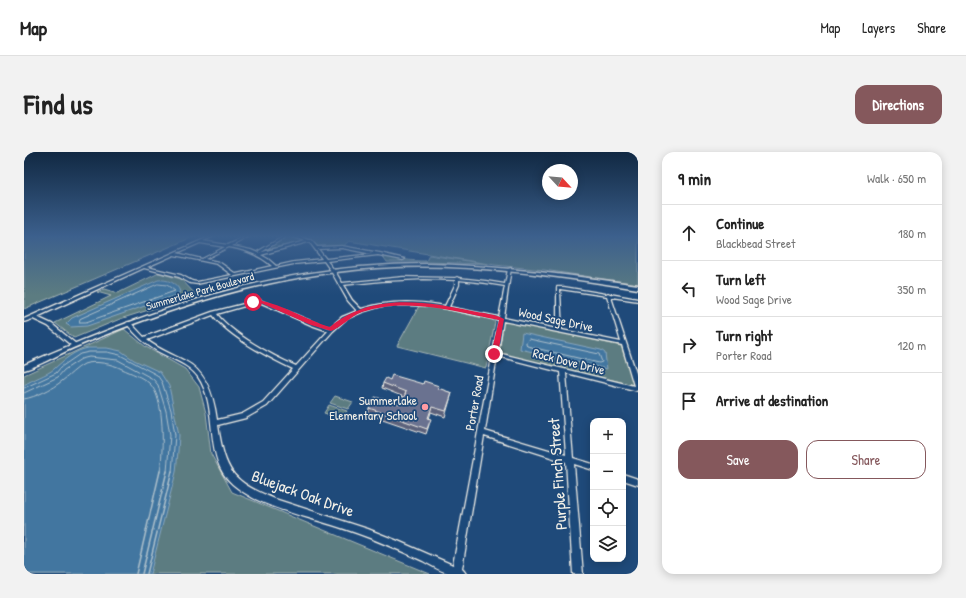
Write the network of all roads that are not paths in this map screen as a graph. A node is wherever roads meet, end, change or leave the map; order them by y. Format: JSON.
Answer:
{"nodes":[{"id":1,"x":168,"y":256,"type":"edge"},
{"id":2,"x":187,"y":256,"type":"edge"},
{"id":3,"x":210,"y":256,"type":"edge"},
{"id":4,"x":261,"y":256,"type":"edge"},
{"id":5,"x":356,"y":256,"type":"edge"},
{"id":6,"x":388,"y":256,"type":"edge"},
{"id":7,"x":324,"y":258,"type":"junction"},
{"id":8,"x":203,"y":259,"type":"junction"},
{"id":9,"x":404,"y":259,"type":"dead end"},
{"id":10,"x":274,"y":266,"type":"junction"},
{"id":11,"x":144,"y":267,"type":"junction"},
{"id":12,"x":510,"y":269,"type":"junction"},
{"id":13,"x":334,"y":271,"type":"junction"},
{"id":14,"x":234,"y":274,"type":"junction"},
{"id":15,"x":457,"y":278,"type":"junction"},
{"id":16,"x":340,"y":284,"type":"junction"},
{"id":17,"x":507,"y":285,"type":"junction"},
{"id":18,"x":638,"y":287,"type":"edge"},
{"id":19,"x":608,"y":294,"type":"junction"},
{"id":20,"x":638,"y":300,"type":"edge"},
{"id":21,"x":447,"y":307,"type":"junction"},
{"id":22,"x":360,"y":311,"type":"junction"},
{"id":23,"x":214,"y":313,"type":"junction"},
{"id":24,"x":33,"y":317,"type":"junction"},
{"id":25,"x":502,"y":319,"type":"junction"},
{"id":26,"x":24,"y":321,"type":"edge"},
{"id":27,"x":128,"y":323,"type":"junction"},
{"id":28,"x":331,"y":330,"type":"junction"},
{"id":29,"x":560,"y":331,"type":"junction"},
{"id":30,"x":144,"y":339,"type":"junction"},
{"id":31,"x":624,"y":344,"type":"junction"},
{"id":32,"x":74,"y":345,"type":"junction"},
{"id":33,"x":494,"y":354,"type":"junction"},
{"id":34,"x":24,"y":368,"type":"edge"},
{"id":35,"x":297,"y":368,"type":"junction"},
{"id":36,"x":635,"y":370,"type":"edge"},
{"id":37,"x":563,"y":372,"type":"junction"},
{"id":38,"x":638,"y":388,"type":"edge"},
{"id":39,"x":216,"y":423,"type":"junction"},
{"id":40,"x":481,"y":432,"type":"junction"},
{"id":41,"x":570,"y":460,"type":"junction"},
{"id":42,"x":590,"y":467,"type":"edge"},
{"id":43,"x":626,"y":478,"type":"edge"},
{"id":44,"x":638,"y":482,"type":"edge"},
{"id":45,"x":458,"y":573,"type":"edge"},
{"id":46,"x":578,"y":574,"type":"edge"}],
"edges":[{"from":1,"to":11,"type":"street"},
{"from":2,"to":8,"type":"street"},
{"from":3,"to":8,"type":"street"},
{"from":4,"to":10,"type":"street"},
{"from":5,"to":7,"type":"street"},
{"from":6,"to":9,"type":"street"},
{"from":7,"to":10,"type":"street"},
{"from":7,"to":13,"type":"street"},
{"from":8,"to":14,"type":"street"},
{"from":10,"to":14,"type":"street"},
{"from":11,"to":14,"type":"street"},
{"from":11,"to":24,"type":"street"},
{"from":12,"to":13,"type":"main road","name":"Summerlake Park Boulevard"},
{"from":12,"to":17,"type":"street","name":"Porter Road"},
{"from":12,"to":18,"type":"main road"},
{"from":13,"to":16,"type":"street"},
{"from":13,"to":27,"type":"main road","name":"Summerlake Park Boulevard"},
{"from":15,"to":16,"type":"street"},
{"from":15,"to":17,"type":"street"},
{"from":15,"to":21,"type":"street"},
{"from":16,"to":22,"type":"street"},
{"from":17,"to":25,"type":"street","name":"Porter Road"},
{"from":19,"to":20,"type":"street"},
{"from":19,"to":29,"type":"street"},
{"from":19,"to":31,"type":"street"},
{"from":21,"to":22,"type":"street","name":"Wood Sage Drive"},
{"from":21,"to":25,"type":"street","name":"Wood Sage Drive"},
{"from":22,"to":28,"type":"street","name":"Wood Sage Drive"},
{"from":23,"to":28,"type":"street"},
{"from":23,"to":30,"type":"street"},
{"from":23,"to":35,"type":"street"},
{"from":24,"to":26,"type":"street"},
{"from":24,"to":32,"type":"street"},
{"from":25,"to":29,"type":"street","name":"Wood Sage Drive"},
{"from":25,"to":33,"type":"street","name":"Porter Road"},
{"from":27,"to":30,"type":"street","name":"Bluejack Oak Drive"},
{"from":27,"to":32,"type":"main road","name":"Summerlake Park Boulevard"},
{"from":28,"to":35,"type":"street","name":"Wood Sage Drive"},
{"from":29,"to":31,"type":"street","name":"Wood Sage Drive"},
{"from":30,"to":39,"type":"street","name":"Bluejack Oak Drive"},
{"from":31,"to":36,"type":"street"},
{"from":32,"to":34,"type":"main road","name":"Summerlake Park Boulevard"},
{"from":33,"to":37,"type":"street","name":"Rock Dove Drive"},
{"from":33,"to":40,"type":"street","name":"Porter Road"},
{"from":35,"to":39,"type":"street","name":"Wood Sage Drive"},
{"from":36,"to":38,"type":"street"},
{"from":37,"to":38,"type":"street","name":"Rock Dove Drive"},
{"from":37,"to":41,"type":"street","name":"Purple Finch Street"},
{"from":39,"to":45,"type":"street","name":"Bluejack Oak Drive"},
{"from":40,"to":41,"type":"street"},
{"from":40,"to":45,"type":"street","name":"Porter Road"},
{"from":41,"to":42,"type":"street"},
{"from":41,"to":46,"type":"street","name":"Purple Finch Street"},
{"from":43,"to":44,"type":"street"}]}
